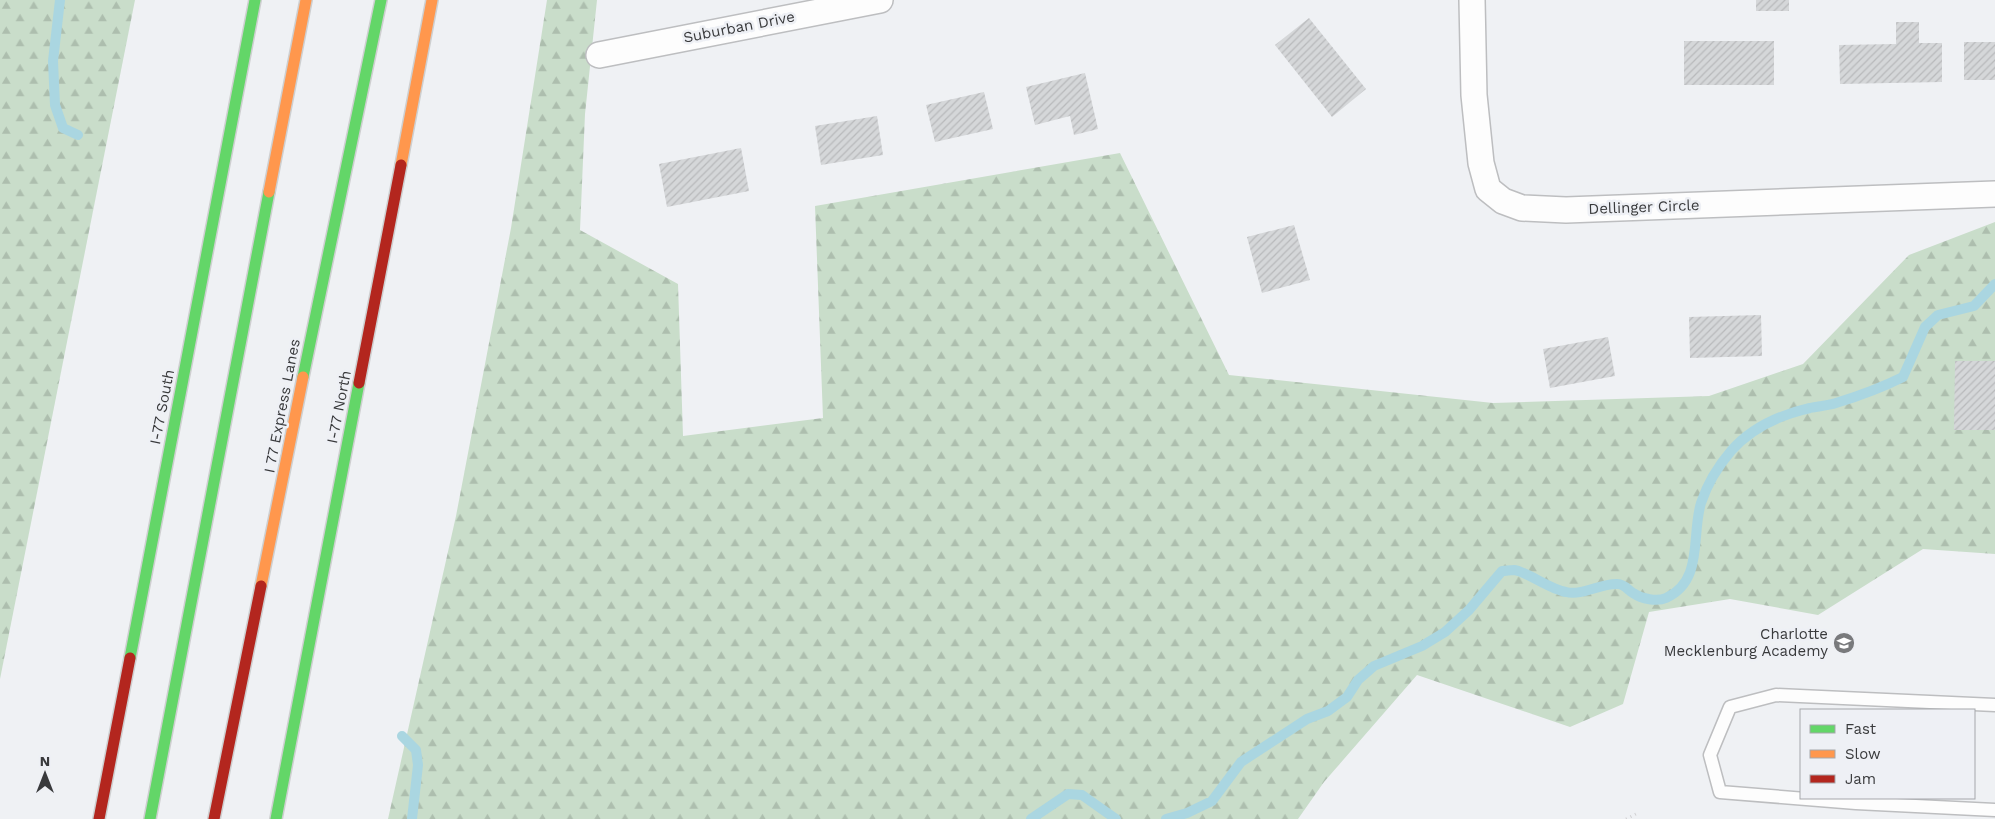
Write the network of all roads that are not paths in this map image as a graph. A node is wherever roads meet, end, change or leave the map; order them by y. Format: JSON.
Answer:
{"nodes":[{"id":1,"x":254,"y":0,"type":"edge"},
{"id":2,"x":306,"y":0,"type":"edge"},
{"id":3,"x":381,"y":0,"type":"edge"},
{"id":4,"x":432,"y":0,"type":"edge"},
{"id":5,"x":880,"y":0,"type":"edge"},
{"id":6,"x":1472,"y":0,"type":"edge"},
{"id":7,"x":599,"y":55,"type":"dead end"},
{"id":8,"x":1995,"y":194,"type":"edge"},
{"id":9,"x":1995,"y":705,"type":"edge"},
{"id":10,"x":1800,"y":798,"type":"edge"},
{"id":11,"x":1807,"y":799,"type":"edge"},
{"id":12,"x":1995,"y":810,"type":"edge"},
{"id":13,"x":100,"y":819,"type":"edge"},
{"id":14,"x":150,"y":819,"type":"edge"},
{"id":15,"x":214,"y":819,"type":"edge"},
{"id":16,"x":276,"y":819,"type":"edge"}],
"edges":[{"from":1,"to":13,"type":"highway","name":"I-77 South"},
{"from":2,"to":14,"type":"highway"},
{"from":3,"to":15,"type":"highway","name":"I 77 Express Lanes"},
{"from":4,"to":16,"type":"highway","name":"I-77 North"},
{"from":5,"to":7,"type":"street","name":"Suburban Drive"},
{"from":6,"to":8,"type":"street","name":"Dellinger Circle"},
{"from":9,"to":10,"type":"lane"},
{"from":11,"to":12,"type":"lane"}]}
